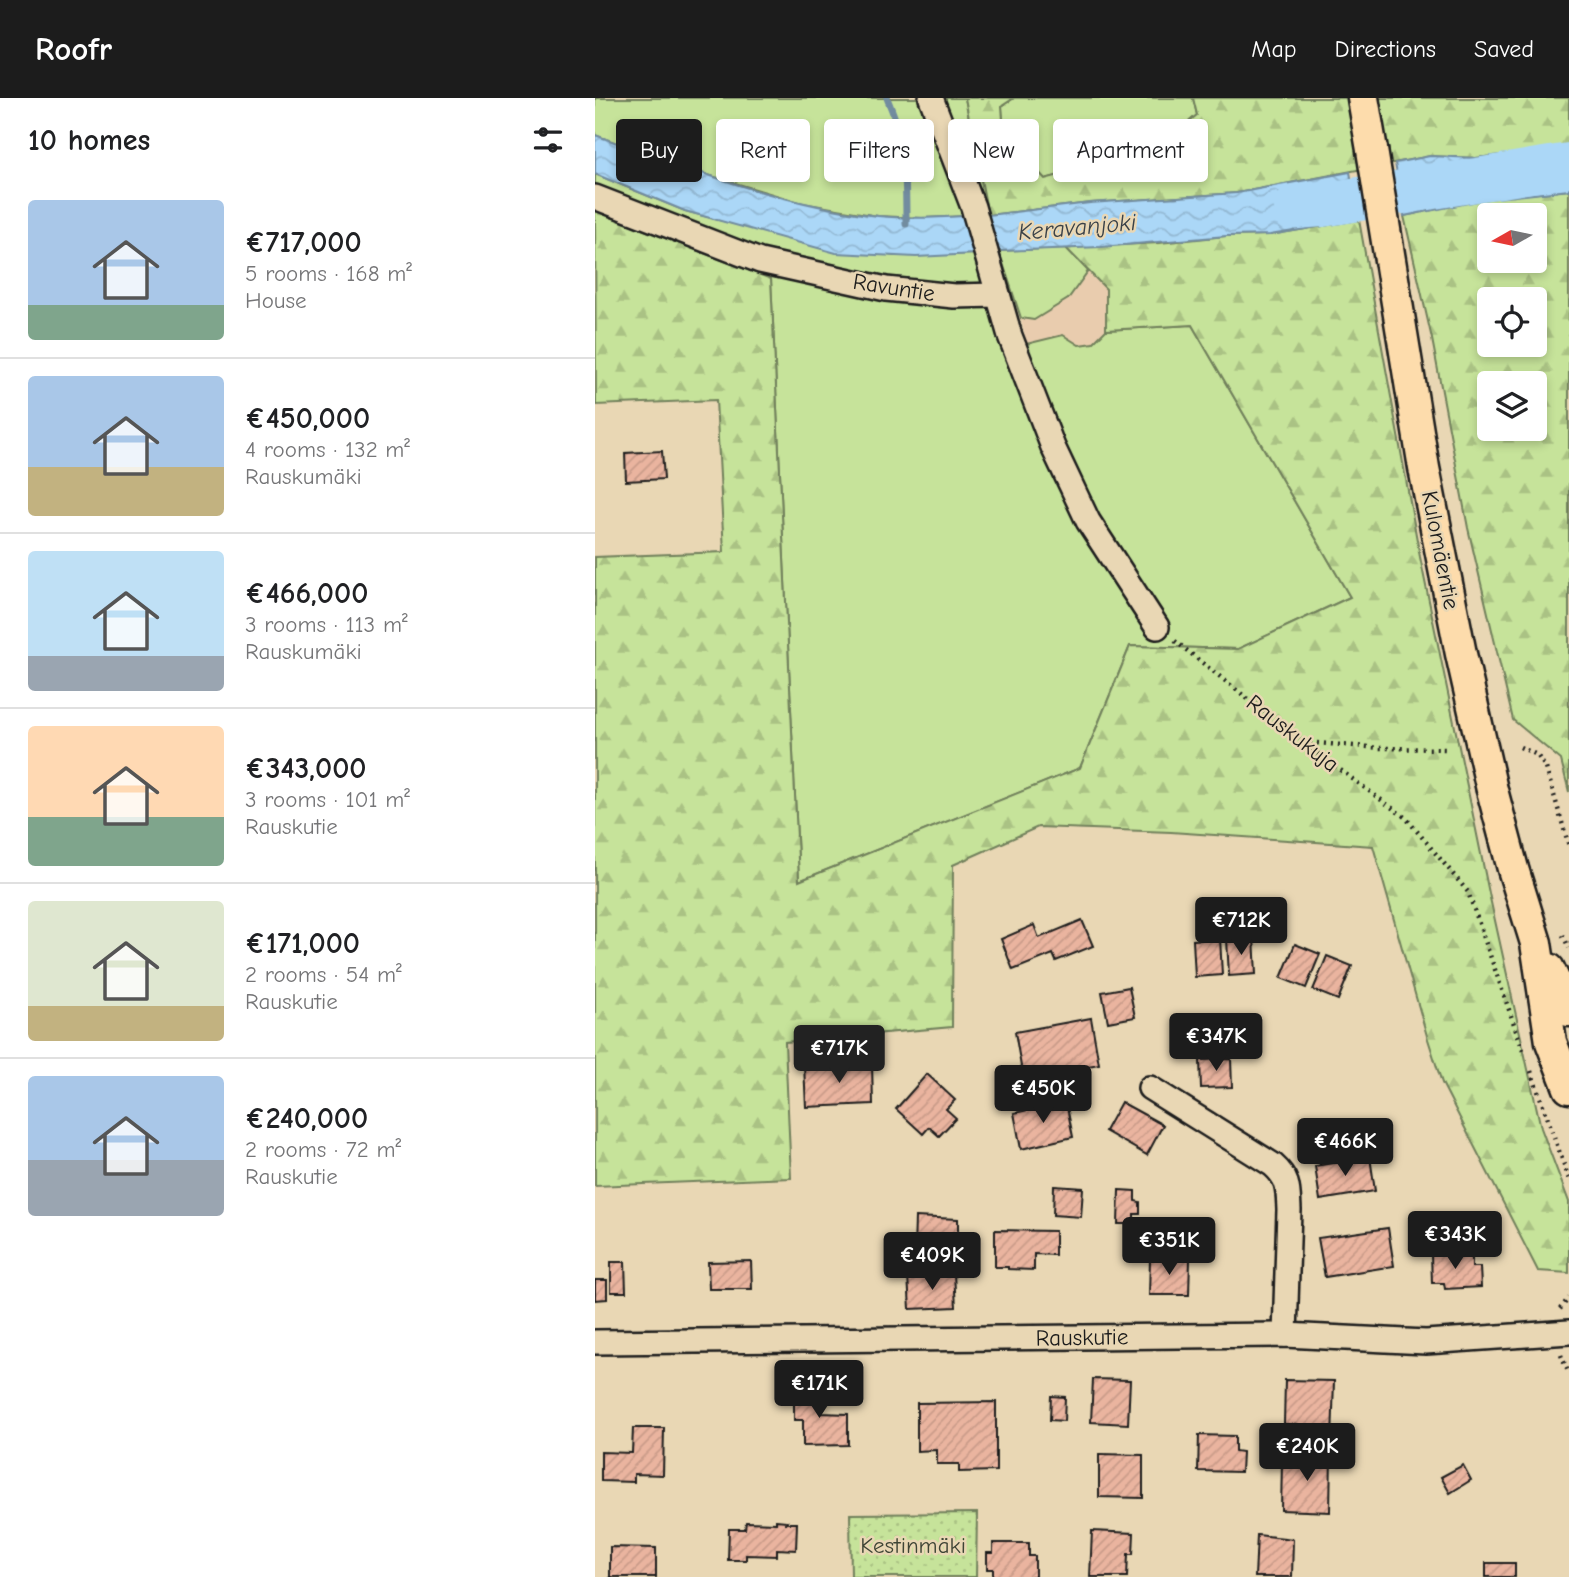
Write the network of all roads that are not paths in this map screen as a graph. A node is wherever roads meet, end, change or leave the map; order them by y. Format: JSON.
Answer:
{"nodes":[{"id":1,"x":931,"y":98,"type":"edge"},
{"id":2,"x":1363,"y":98,"type":"edge"},
{"id":3,"x":595,"y":197,"type":"edge"},
{"id":4,"x":998,"y":295,"type":"junction"},
{"id":5,"x":1157,"y":627,"type":"road end"},
{"id":6,"x":1536,"y":943,"type":"junction"},
{"id":7,"x":1569,"y":1011,"type":"edge"},
{"id":8,"x":1150,"y":1088,"type":"dead end"},
{"id":9,"x":1569,"y":1088,"type":"edge"},
{"id":10,"x":1569,"y":1332,"type":"edge"},
{"id":11,"x":1285,"y":1335,"type":"junction"},
{"id":12,"x":595,"y":1342,"type":"edge"}],
"edges":[{"from":1,"to":4,"type":"street"},
{"from":2,"to":6,"type":"main road","name":"Kulomäentie","bridge":true},
{"from":3,"to":4,"type":"street","name":"Ravuntie"},
{"from":4,"to":5,"type":"street"},
{"from":6,"to":7,"type":"main road","name":"Kulomäentie"},
{"from":6,"to":9,"type":"main road","name":"Kulomäentie"},
{"from":8,"to":11,"type":"street"},
{"from":10,"to":11,"type":"street","name":"Rauskutie"},
{"from":11,"to":12,"type":"street","name":"Rauskutie"}]}
